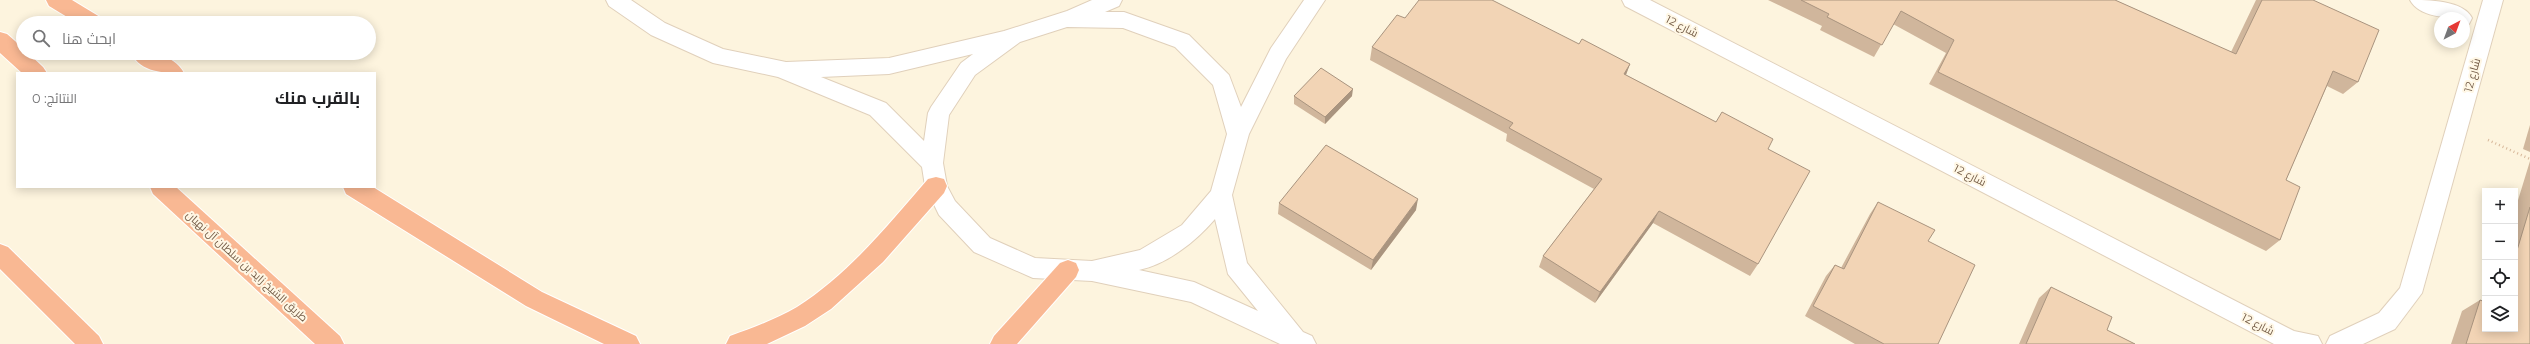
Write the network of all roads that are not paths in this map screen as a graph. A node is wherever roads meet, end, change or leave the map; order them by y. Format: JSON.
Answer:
{"nodes":[{"id":1,"x":56,"y":0,"type":"edge"},
{"id":2,"x":616,"y":0,"type":"edge"},
{"id":3,"x":1112,"y":0,"type":"edge"},
{"id":4,"x":1315,"y":0,"type":"edge"},
{"id":5,"x":1632,"y":0,"type":"edge"},
{"id":6,"x":2420,"y":0,"type":"edge"},
{"id":7,"x":2493,"y":0,"type":"edge"},
{"id":8,"x":2449,"y":12,"type":"edge"},
{"id":9,"x":82,"y":16,"type":"edge"},
{"id":10,"x":1067,"y":19,"type":"junction"},
{"id":11,"x":2470,"y":21,"type":"edge"},
{"id":12,"x":2484,"y":27,"type":"junction"},
{"id":13,"x":1013,"y":36,"type":"junction"},
{"id":14,"x":0,"y":40,"type":"edge"},
{"id":15,"x":16,"y":55,"type":"edge"},
{"id":16,"x":22,"y":60,"type":"edge"},
{"id":17,"x":152,"y":60,"type":"edge"},
{"id":18,"x":781,"y":69,"type":"junction"},
{"id":19,"x":35,"y":72,"type":"edge"},
{"id":20,"x":171,"y":72,"type":"edge"},
{"id":21,"x":1238,"y":134,"type":"junction"},
{"id":22,"x":932,"y":163,"type":"junction"},
{"id":23,"x":936,"y":186,"type":"junction"},
{"id":24,"x":162,"y":188,"type":"edge"},
{"id":25,"x":356,"y":188,"type":"edge"},
{"id":26,"x":1221,"y":195,"type":"junction"},
{"id":27,"x":0,"y":254,"type":"edge"},
{"id":28,"x":1068,"y":270,"type":"junction"},
{"id":29,"x":1092,"y":271,"type":"junction"},
{"id":30,"x":534,"y":298,"type":"junction"},
{"id":31,"x":1301,"y":342,"type":"edge"},
{"id":32,"x":91,"y":344,"type":"edge"},
{"id":33,"x":332,"y":344,"type":"edge"},
{"id":34,"x":592,"y":344,"type":"edge"},
{"id":35,"x":628,"y":344,"type":"edge"},
{"id":36,"x":738,"y":344,"type":"edge"},
{"id":37,"x":1002,"y":344,"type":"edge"},
{"id":38,"x":2310,"y":344,"type":"edge"},
{"id":39,"x":2338,"y":344,"type":"edge"}],
"edges":[{"from":1,"to":9,"type":"highway"},
{"from":2,"to":18,"type":"street"},
{"from":3,"to":10,"type":"street"},
{"from":4,"to":21,"type":"street"},
{"from":5,"to":38,"type":"street","name":"شارع 12"},
{"from":6,"to":8,"type":"street"},
{"from":7,"to":12,"type":"street","name":"شارع 12"},
{"from":10,"to":13,"type":"street"},
{"from":10,"to":21,"type":"street"},
{"from":11,"to":12,"type":"street"},
{"from":12,"to":39,"type":"street","name":"شارع 12"},
{"from":13,"to":18,"type":"street"},
{"from":13,"to":22,"type":"street"},
{"from":14,"to":15,"type":"highway"},
{"from":16,"to":19,"type":"highway"},
{"from":17,"to":20,"type":"highway"},
{"from":18,"to":22,"type":"street"},
{"from":21,"to":26,"type":"street"},
{"from":22,"to":23,"type":"street"},
{"from":23,"to":28,"type":"street"},
{"from":23,"to":36,"type":"highway"},
{"from":24,"to":33,"type":"highway","name":"طريق الشيخ زايد بن سلطان آل نهيان"},
{"from":25,"to":30,"type":"highway"},
{"from":26,"to":29,"type":"street"},
{"from":26,"to":31,"type":"street"},
{"from":27,"to":32,"type":"highway"},
{"from":28,"to":29,"type":"street"},
{"from":28,"to":37,"type":"highway"},
{"from":29,"to":31,"type":"street"},
{"from":30,"to":34,"type":"highway"},
{"from":30,"to":35,"type":"highway"}]}
